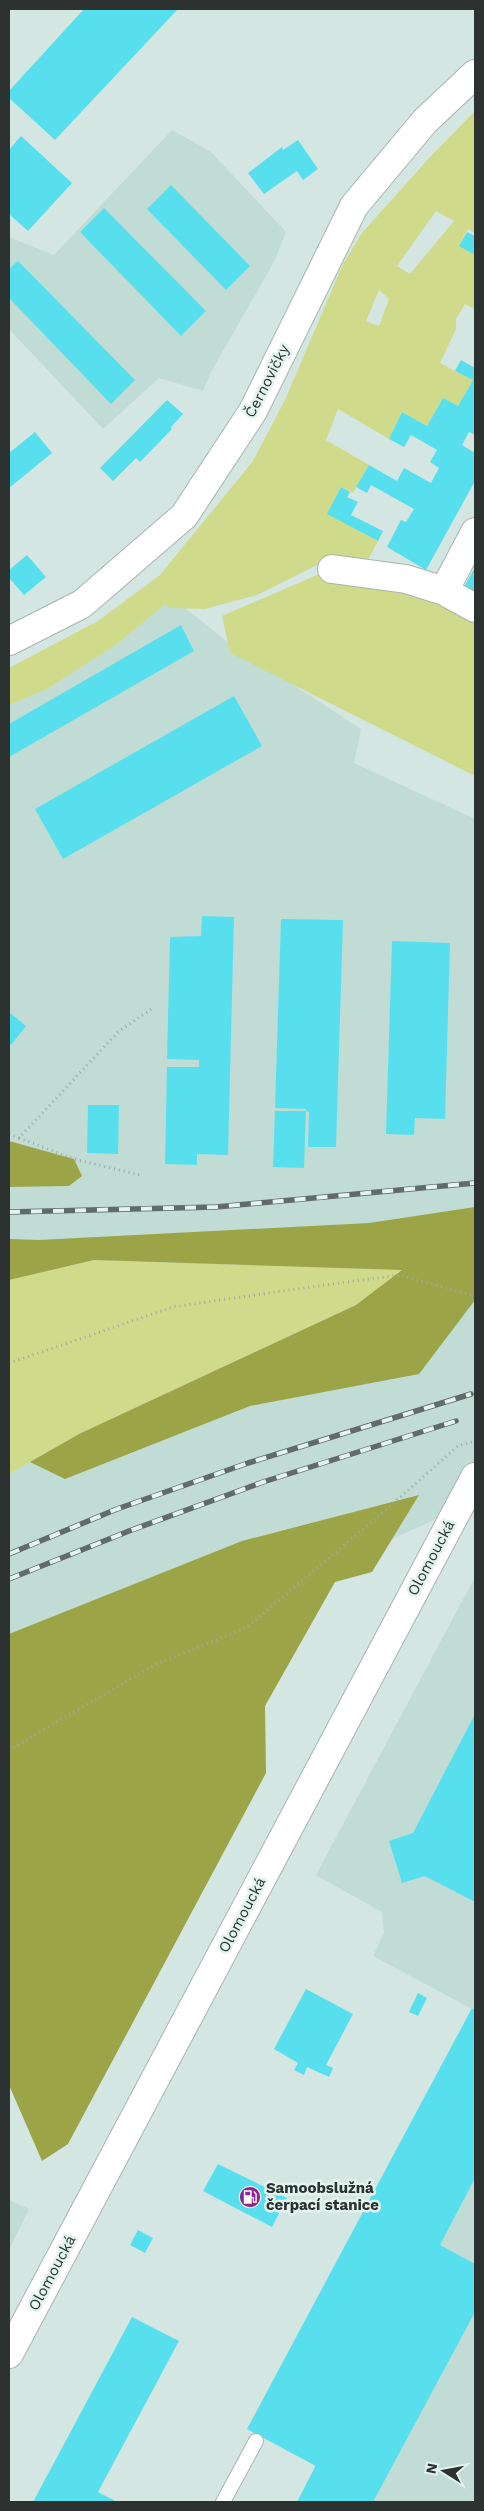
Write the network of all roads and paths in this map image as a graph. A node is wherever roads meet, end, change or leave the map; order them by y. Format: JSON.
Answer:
{"nodes":[{"id":1,"x":475,"y":74,"type":"edge"},
{"id":2,"x":475,"y":532,"type":"edge"},
{"id":3,"x":332,"y":569,"type":"dead end"},
{"id":4,"x":444,"y":591,"type":"junction"},
{"id":5,"x":475,"y":608,"type":"edge"},
{"id":6,"x":9,"y":641,"type":"edge"},
{"id":7,"x":153,"y":1008,"type":"dead end"},
{"id":8,"x":9,"y":1134,"type":"edge"},
{"id":9,"x":19,"y":1138,"type":"junction"},
{"id":10,"x":140,"y":1175,"type":"dead end"},
{"id":11,"x":475,"y":1296,"type":"edge"},
{"id":12,"x":9,"y":1363,"type":"edge"},
{"id":13,"x":475,"y":1441,"type":"edge"},
{"id":14,"x":475,"y":1477,"type":"edge"},
{"id":15,"x":468,"y":1504,"type":"edge"},
{"id":16,"x":9,"y":1750,"type":"edge"},
{"id":17,"x":9,"y":2354,"type":"edge"},
{"id":18,"x":256,"y":2441,"type":"dead end"},
{"id":19,"x":223,"y":2502,"type":"edge"}],
"edges":[{"from":1,"to":6,"type":"main road","name":"Černovičky"},
{"from":2,"to":4,"type":"main road"},
{"from":3,"to":4,"type":"main road"},
{"from":4,"to":5,"type":"main road"},
{"from":7,"to":9,"type":"path"},
{"from":8,"to":9,"type":"path"},
{"from":9,"to":10,"type":"path"},
{"from":11,"to":12,"type":"path"},
{"from":13,"to":16,"type":"path"},
{"from":14,"to":15,"type":"main road","name":"Olomoucká"},
{"from":15,"to":17,"type":"main road","name":"Olomoucká"},
{"from":18,"to":19,"type":"lane"}]}
